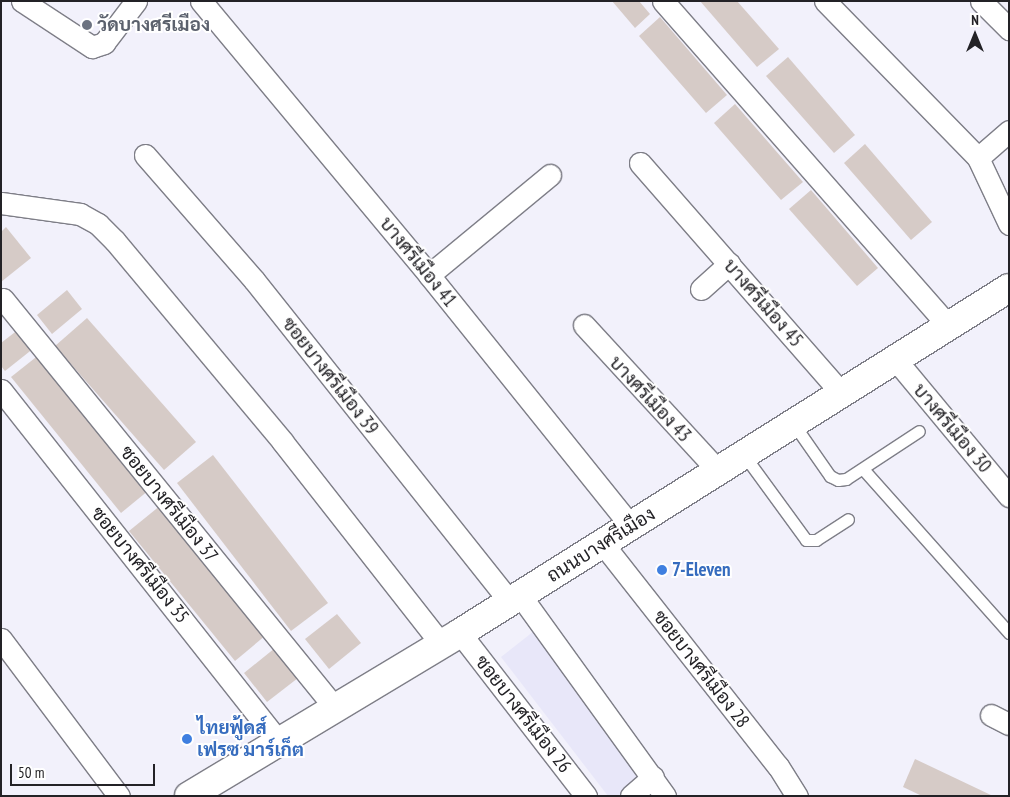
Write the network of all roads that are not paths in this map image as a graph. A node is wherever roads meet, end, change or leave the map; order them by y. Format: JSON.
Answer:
{"nodes":[{"id":1,"x":22,"y":1,"type":"edge"},
{"id":2,"x":136,"y":1,"type":"edge"},
{"id":3,"x":201,"y":1,"type":"edge"},
{"id":4,"x":663,"y":1,"type":"edge"},
{"id":5,"x":824,"y":1,"type":"edge"},
{"id":6,"x":981,"y":1,"type":"edge"},
{"id":7,"x":1009,"y":29,"type":"edge"},
{"id":8,"x":1009,"y":131,"type":"edge"},
{"id":9,"x":145,"y":156,"type":"dead end"},
{"id":10,"x":978,"y":158,"type":"junction"},
{"id":11,"x":640,"y":164,"type":"dead end"},
{"id":12,"x":550,"y":175,"type":"dead end"},
{"id":13,"x":1,"y":203,"type":"edge"},
{"id":14,"x":1009,"y":224,"type":"edge"},
{"id":15,"x":729,"y":264,"type":"junction"},
{"id":16,"x":429,"y":275,"type":"junction"},
{"id":17,"x":1009,"y":288,"type":"edge"},
{"id":18,"x":701,"y":289,"type":"dead end"},
{"id":19,"x":3,"y":299,"type":"dead end"},
{"id":20,"x":584,"y":325,"type":"dead end"},
{"id":21,"x":949,"y":327,"type":"junction"},
{"id":22,"x":896,"y":360,"type":"junction"},
{"id":23,"x":1,"y":390,"type":"edge"},
{"id":24,"x":841,"y":394,"type":"junction"},
{"id":25,"x":793,"y":423,"type":"junction"},
{"id":26,"x":919,"y":431,"type":"dead end"},
{"id":27,"x":744,"y":455,"type":"junction"},
{"id":28,"x":863,"y":469,"type":"junction"},
{"id":29,"x":719,"y":472,"type":"junction"},
{"id":30,"x":1009,"y":496,"type":"edge"},
{"id":31,"x":848,"y":518,"type":"dead end"},
{"id":32,"x":631,"y":526,"type":"junction"},
{"id":33,"x":603,"y":544,"type":"junction"},
{"id":34,"x":514,"y":598,"type":"junction"},
{"id":35,"x":1009,"y":633,"type":"edge"},
{"id":36,"x":451,"y":638,"type":"junction"},
{"id":37,"x":1,"y":639,"type":"edge"},
{"id":38,"x":335,"y":708,"type":"junction"},
{"id":39,"x":279,"y":742,"type":"junction"},
{"id":40,"x":653,"y":777,"type":"junction"},
{"id":41,"x":119,"y":796,"type":"edge"},
{"id":42,"x":189,"y":796,"type":"edge"},
{"id":43,"x":586,"y":796,"type":"edge"},
{"id":44,"x":631,"y":796,"type":"edge"},
{"id":45,"x":665,"y":796,"type":"edge"},
{"id":46,"x":797,"y":796,"type":"edge"}],
"edges":[{"from":1,"to":2,"type":"street"},
{"from":3,"to":16,"type":"street","name":"บางศรีเมือง 41"},
{"from":4,"to":21,"type":"street"},
{"from":5,"to":10,"type":"street"},
{"from":6,"to":7,"type":"street"},
{"from":8,"to":10,"type":"street"},
{"from":9,"to":34,"type":"street","name":"ซอยบางศรีเมือง 39"},
{"from":10,"to":14,"type":"street"},
{"from":11,"to":15,"type":"street","name":"บางศรีเมือง 45"},
{"from":12,"to":16,"type":"street"},
{"from":13,"to":36,"type":"street","name":"ซอยบางศรีเมือง 26"},
{"from":15,"to":18,"type":"street"},
{"from":15,"to":24,"type":"street","name":"บางศรีเมือง 45"},
{"from":16,"to":32,"type":"street","name":"บางศรีเมือง 41"},
{"from":17,"to":21,"type":"street","name":"ถนนบางศรีเมือง"},
{"from":19,"to":38,"type":"street","name":"ซอยบางศรีเมือง 37"},
{"from":20,"to":29,"type":"street","name":"บางศรีเมือง 43"},
{"from":21,"to":22,"type":"street","name":"ถนนบางศรีเมือง"},
{"from":22,"to":24,"type":"street","name":"ถนนบางศรีเมือง"},
{"from":22,"to":30,"type":"street","name":"บางศรีเมือง 30"},
{"from":23,"to":39,"type":"street","name":"ซอยบางศรีเมือง 35"},
{"from":24,"to":25,"type":"street","name":"ถนนบางศรีเมือง"},
{"from":25,"to":27,"type":"street","name":"ถนนบางศรีเมือง"},
{"from":25,"to":28,"type":"lane"},
{"from":26,"to":28,"type":"lane"},
{"from":27,"to":29,"type":"street","name":"ถนนบางศรีเมือง"},
{"from":27,"to":31,"type":"lane"},
{"from":28,"to":35,"type":"lane"},
{"from":29,"to":32,"type":"street","name":"ถนนบางศรีเมือง"},
{"from":32,"to":33,"type":"street","name":"ถนนบางศรีเมือง"},
{"from":33,"to":34,"type":"street","name":"ถนนบางศรีเมือง"},
{"from":33,"to":46,"type":"street","name":"ซอยบางศรีเมือง 28"},
{"from":34,"to":36,"type":"street","name":"ถนนบางศรีเมือง"},
{"from":34,"to":40,"type":"street","name":"ซอยบางศรีเมือง 39"},
{"from":36,"to":38,"type":"street","name":"ถนนบางศรีเมือง"},
{"from":36,"to":43,"type":"street","name":"ซอยบางศรีเมือง 26"},
{"from":37,"to":41,"type":"street"},
{"from":38,"to":39,"type":"street","name":"ถนนบางศรีเมือง"},
{"from":39,"to":42,"type":"street","name":"ถนนบางศรีเมือง"},
{"from":40,"to":44,"type":"street"},
{"from":40,"to":45,"type":"street","name":"ซอยบางศรีเมือง 39"}]}
